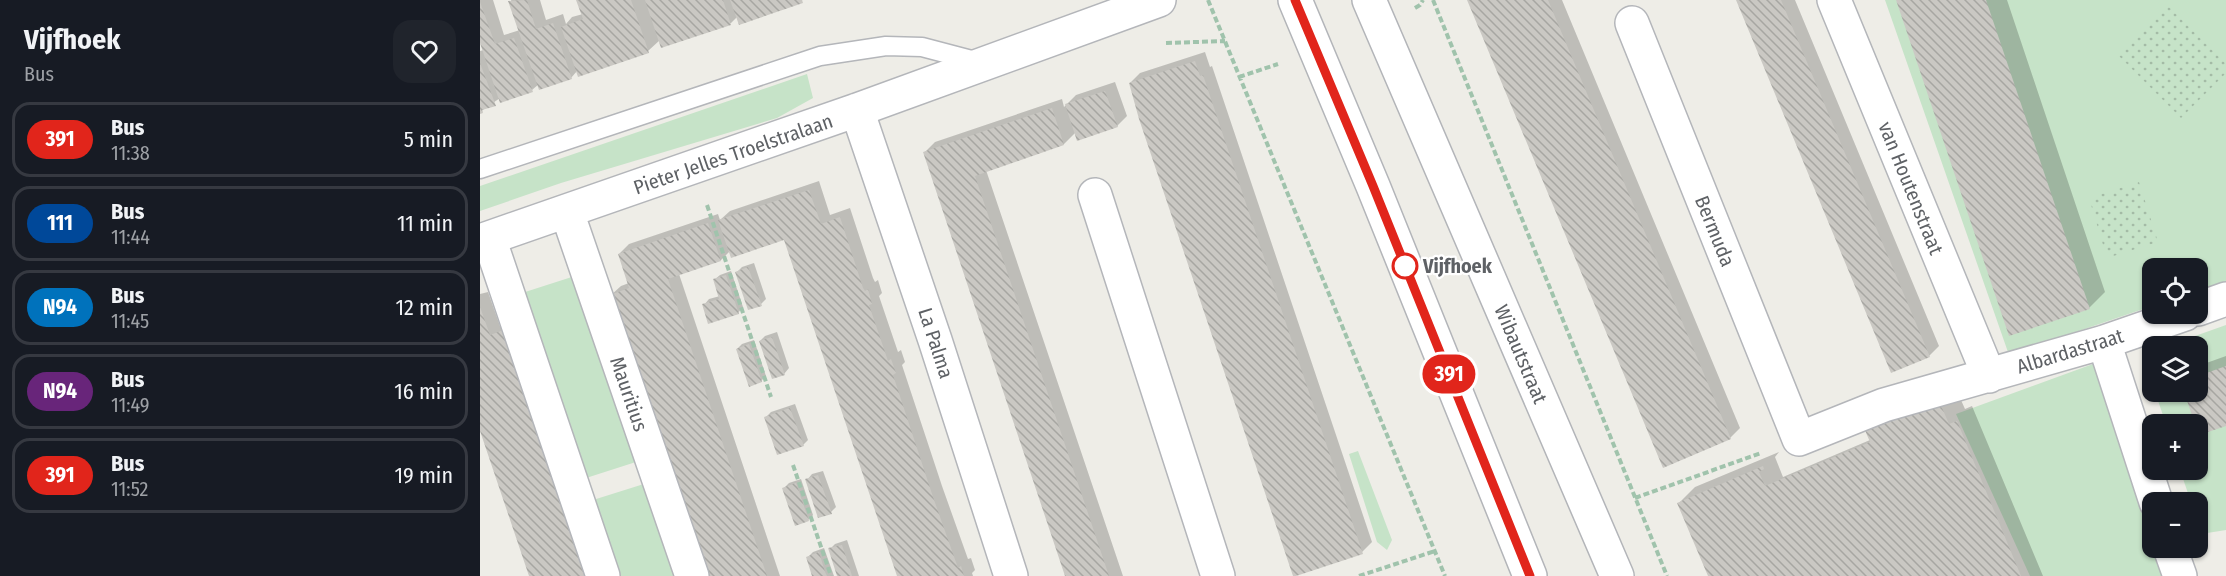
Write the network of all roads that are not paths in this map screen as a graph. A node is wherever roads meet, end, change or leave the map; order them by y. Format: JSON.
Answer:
{"nodes":[{"id":1,"x":1159,"y":0,"type":"edge"},
{"id":2,"x":1294,"y":0,"type":"edge"},
{"id":3,"x":1369,"y":0,"type":"edge"},
{"id":4,"x":1834,"y":0,"type":"edge"},
{"id":5,"x":1632,"y":22,"type":"dead end"},
{"id":6,"x":984,"y":63,"type":"junction"},
{"id":7,"x":857,"y":110,"type":"junction"},
{"id":8,"x":480,"y":169,"type":"edge"},
{"id":9,"x":1095,"y":195,"type":"dead end"},
{"id":10,"x":567,"y":212,"type":"junction"},
{"id":11,"x":484,"y":240,"type":"edge"},
{"id":12,"x":2226,"y":299,"type":"edge"},
{"id":13,"x":2208,"y":305,"type":"edge"},
{"id":14,"x":2156,"y":324,"type":"edge"},
{"id":15,"x":2104,"y":342,"type":"junction"},
{"id":16,"x":1989,"y":376,"type":"junction"},
{"id":17,"x":2153,"y":492,"type":"edge"},
{"id":18,"x":2174,"y":558,"type":"edge"},
{"id":19,"x":603,"y":576,"type":"edge"},
{"id":20,"x":692,"y":576,"type":"edge"},
{"id":21,"x":1011,"y":576,"type":"edge"},
{"id":22,"x":1218,"y":576,"type":"edge"},
{"id":23,"x":1530,"y":576,"type":"edge"},
{"id":24,"x":1617,"y":576,"type":"edge"},
{"id":25,"x":2180,"y":576,"type":"edge"}],
"edges":[{"from":1,"to":6,"type":"street","name":"Pieter Jelles Troelstralaan"},
{"from":2,"to":23,"type":"street"},
{"from":3,"to":24,"type":"street","name":"Wibautstraat"},
{"from":4,"to":16,"type":"street","name":"van Houtenstraat"},
{"from":5,"to":16,"type":"street","name":"Bermuda"},
{"from":6,"to":7,"type":"street","name":"Pieter Jelles Troelstralaan"},
{"from":6,"to":8,"type":"lane"},
{"from":7,"to":10,"type":"street","name":"Pieter Jelles Troelstralaan"},
{"from":7,"to":21,"type":"street","name":"La Palma"},
{"from":9,"to":22,"type":"street"},
{"from":10,"to":11,"type":"street","name":"Pieter Jelles Troelstralaan"},
{"from":10,"to":20,"type":"street","name":"Mauritius"},
{"from":11,"to":19,"type":"street"},
{"from":12,"to":13,"type":"street"},
{"from":14,"to":15,"type":"street","name":"Albardastraat"},
{"from":15,"to":16,"type":"street","name":"Albardastraat"},
{"from":15,"to":17,"type":"street"},
{"from":18,"to":25,"type":"street"}]}
